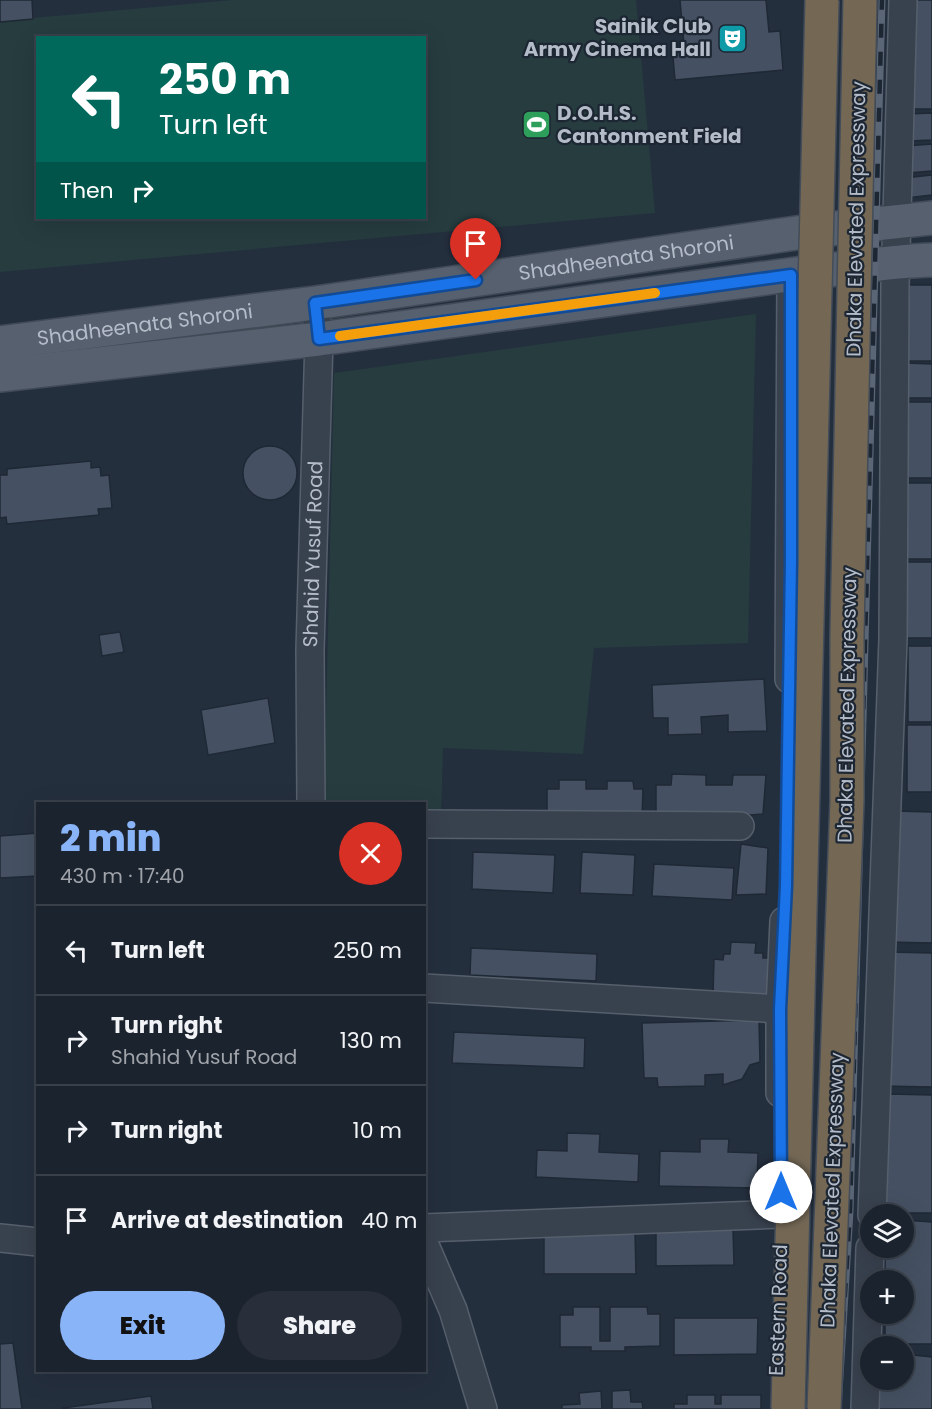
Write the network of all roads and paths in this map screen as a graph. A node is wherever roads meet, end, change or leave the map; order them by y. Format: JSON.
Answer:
{"nodes":[{"id":1,"x":813,"y":0,"type":"edge"},
{"id":2,"x":822,"y":0,"type":"edge"},
{"id":3,"x":860,"y":0,"type":"edge"},
{"id":4,"x":903,"y":0,"type":"edge"},
{"id":5,"x":932,"y":218,"type":"edge"},
{"id":6,"x":897,"y":223,"type":"junction"},
{"id":7,"x":810,"y":231,"type":"junction"},
{"id":8,"x":932,"y":260,"type":"edge"},
{"id":9,"x":896,"y":261,"type":"junction"},
{"id":10,"x":800,"y":273,"type":"junction"},
{"id":11,"x":315,"y":303,"type":"junction"},
{"id":12,"x":319,"y":339,"type":"junction"},
{"id":13,"x":0,"y":343,"type":"edge"},
{"id":14,"x":0,"y":375,"type":"edge"},
{"id":15,"x":311,"y":802,"type":"edge"},
{"id":16,"x":426,"y":824,"type":"edge"},
{"id":17,"x":740,"y":826,"type":"dead end"},
{"id":18,"x":426,"y":988,"type":"edge"},
{"id":19,"x":780,"y":1009,"type":"junction"},
{"id":20,"x":872,"y":1204,"type":"edge"},
{"id":21,"x":781,"y":1214,"type":"junction"},
{"id":22,"x":426,"y":1228,"type":"edge"},
{"id":23,"x":0,"y":1238,"type":"edge"},
{"id":24,"x":36,"y":1242,"type":"edge"},
{"id":25,"x":426,"y":1246,"type":"edge"},
{"id":26,"x":870,"y":1258,"type":"edge"},
{"id":27,"x":483,"y":1409,"type":"edge"},
{"id":28,"x":775,"y":1409,"type":"edge"},
{"id":29,"x":788,"y":1409,"type":"edge"},
{"id":30,"x":824,"y":1409,"type":"edge"},
{"id":31,"x":865,"y":1409,"type":"edge"}],
"edges":[{"from":1,"to":7,"type":"street","name":"Eastern Road"},
{"from":2,"to":29,"type":"highway","name":"Dhaka Elevated Expressway","bridge":true},
{"from":3,"to":30,"type":"highway","name":"Dhaka Elevated Expressway","bridge":true},
{"from":4,"to":6,"type":"street"},
{"from":5,"to":6,"type":"main road","name":"Shadheenata Shoroni"},
{"from":6,"to":7,"type":"main road","name":"Shadheenata Shoroni"},
{"from":6,"to":9,"type":"street"},
{"from":7,"to":10,"type":"street","name":"Eastern Road"},
{"from":7,"to":11,"type":"main road","name":"Shadheenata Shoroni"},
{"from":8,"to":9,"type":"main road","name":"Shadheenata Shoroni"},
{"from":9,"to":10,"type":"main road","name":"Shadheenata Shoroni"},
{"from":9,"to":20,"type":"street"},
{"from":10,"to":12,"type":"main road","name":"Shadheenata Shoroni"},
{"from":10,"to":19,"type":"street","name":"Eastern Road"},
{"from":11,"to":12,"type":"street","name":"Shahid Yusuf Road"},
{"from":11,"to":13,"type":"main road","name":"Shadheenata Shoroni"},
{"from":12,"to":14,"type":"main road","name":"Shadheenata Shoroni"},
{"from":12,"to":15,"type":"street","name":"Shahid Yusuf Road"},
{"from":16,"to":17,"type":"street"},
{"from":18,"to":19,"type":"street"},
{"from":19,"to":21,"type":"street","name":"Eastern Road"},
{"from":21,"to":22,"type":"street"},
{"from":21,"to":28,"type":"street","name":"Eastern Road"},
{"from":23,"to":24,"type":"street"},
{"from":25,"to":27,"type":"street"},
{"from":26,"to":31,"type":"street"}]}
